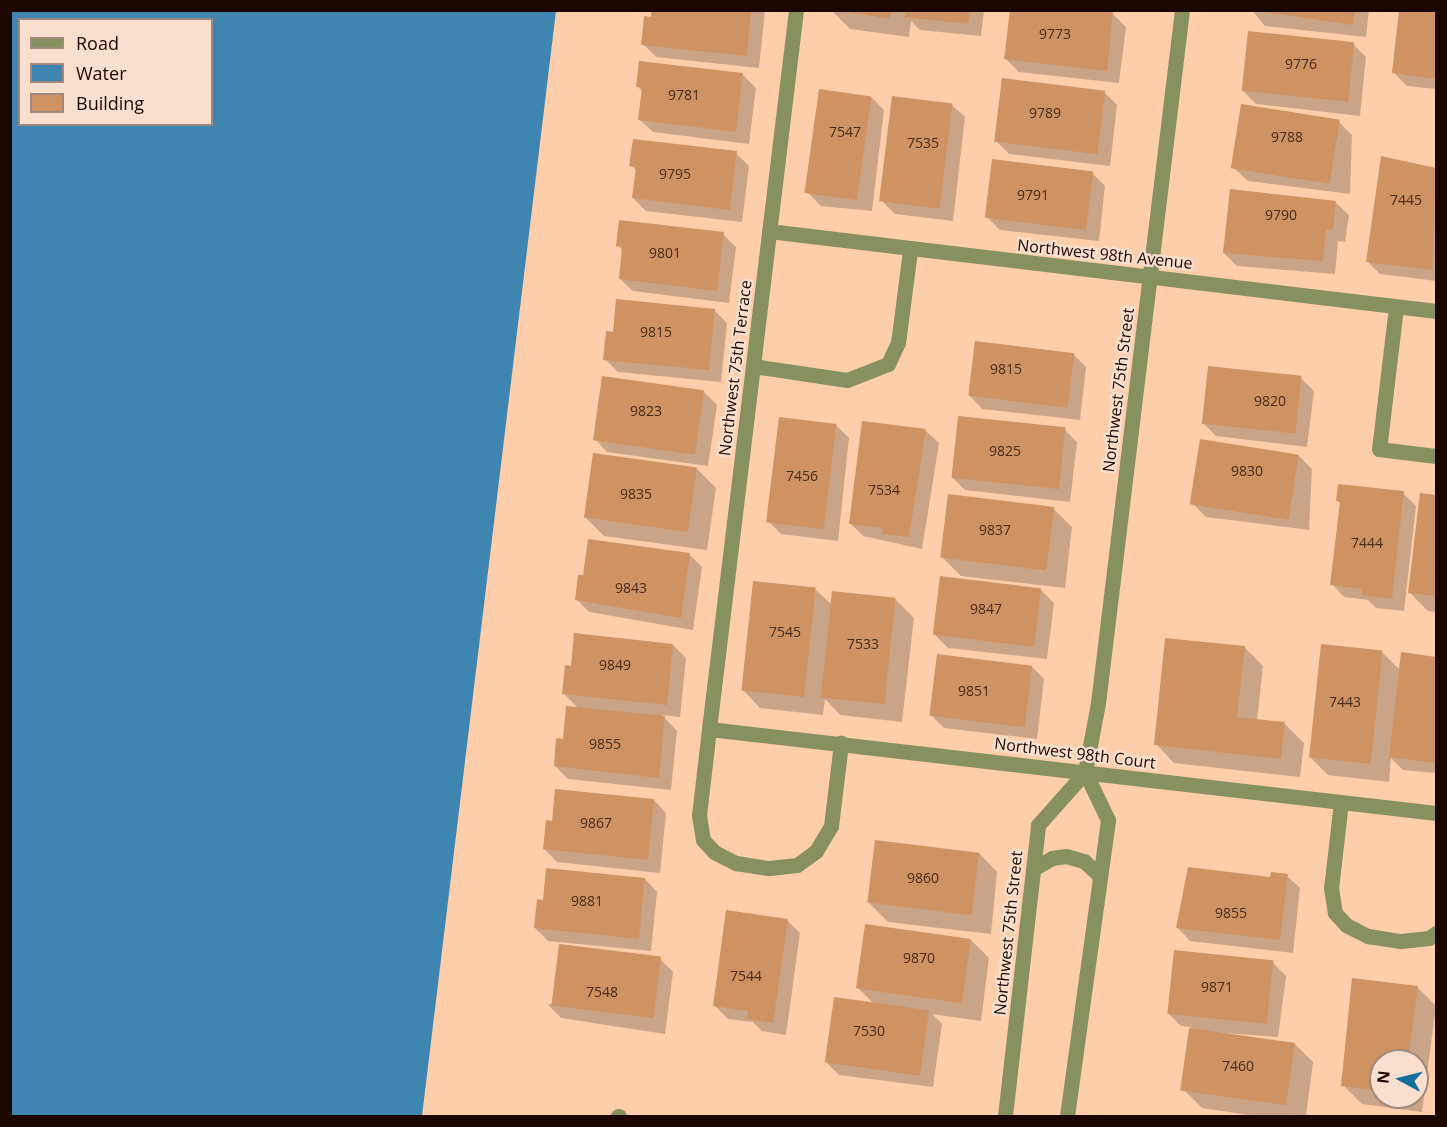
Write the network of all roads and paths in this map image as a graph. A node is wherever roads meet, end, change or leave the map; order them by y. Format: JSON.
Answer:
{"nodes":[{"id":1,"x":796,"y":10,"type":"edge"},
{"id":2,"x":1182,"y":10,"type":"edge"},
{"id":3,"x":769,"y":231,"type":"junction"},
{"id":4,"x":910,"y":250,"type":"junction"},
{"id":5,"x":1150,"y":277,"type":"junction"},
{"id":6,"x":1396,"y":307,"type":"junction"},
{"id":7,"x":1437,"y":312,"type":"edge"},
{"id":8,"x":753,"y":366,"type":"junction"},
{"id":9,"x":1437,"y":456,"type":"edge"},
{"id":10,"x":709,"y":729,"type":"junction"},
{"id":11,"x":841,"y":743,"type":"junction"},
{"id":12,"x":1085,"y":772,"type":"junction"},
{"id":13,"x":1341,"y":802,"type":"junction"},
{"id":14,"x":1437,"y":813,"type":"edge"},
{"id":15,"x":1033,"y":869,"type":"junction"},
{"id":16,"x":1100,"y":876,"type":"junction"},
{"id":17,"x":1437,"y":933,"type":"edge"},
{"id":18,"x":1005,"y":1116,"type":"edge"},
{"id":19,"x":1067,"y":1116,"type":"edge"}],
"edges":[{"from":1,"to":3,"type":"street","name":"Northwest 75th Terrace"},
{"from":2,"to":5,"type":"street","name":"Northwest 75th Street"},
{"from":3,"to":4,"type":"street","name":"Northwest 98th Avenue"},
{"from":3,"to":8,"type":"street","name":"Northwest 75th Terrace"},
{"from":4,"to":5,"type":"street","name":"Northwest 98th Avenue"},
{"from":4,"to":8,"type":"street"},
{"from":5,"to":6,"type":"street","name":"Northwest 98th Avenue"},
{"from":5,"to":12,"type":"street","name":"Northwest 75th Street"},
{"from":6,"to":7,"type":"street","name":"Northwest 98th Avenue"},
{"from":6,"to":9,"type":"street"},
{"from":8,"to":10,"type":"street","name":"Northwest 75th Terrace"},
{"from":10,"to":11,"type":"street","name":"Northwest 98th Court"},
{"from":10,"to":11,"type":"street"},
{"from":11,"to":12,"type":"street","name":"Northwest 98th Court"},
{"from":12,"to":13,"type":"street","name":"Northwest 98th Court"},
{"from":12,"to":15,"type":"street","name":"Northwest 75th Street"},
{"from":12,"to":16,"type":"street"},
{"from":13,"to":14,"type":"street","name":"Northwest 98th Court"},
{"from":13,"to":17,"type":"street"},
{"from":15,"to":16,"type":"street"},
{"from":15,"to":18,"type":"street","name":"Northwest 75th Street"},
{"from":16,"to":19,"type":"street"}]}
